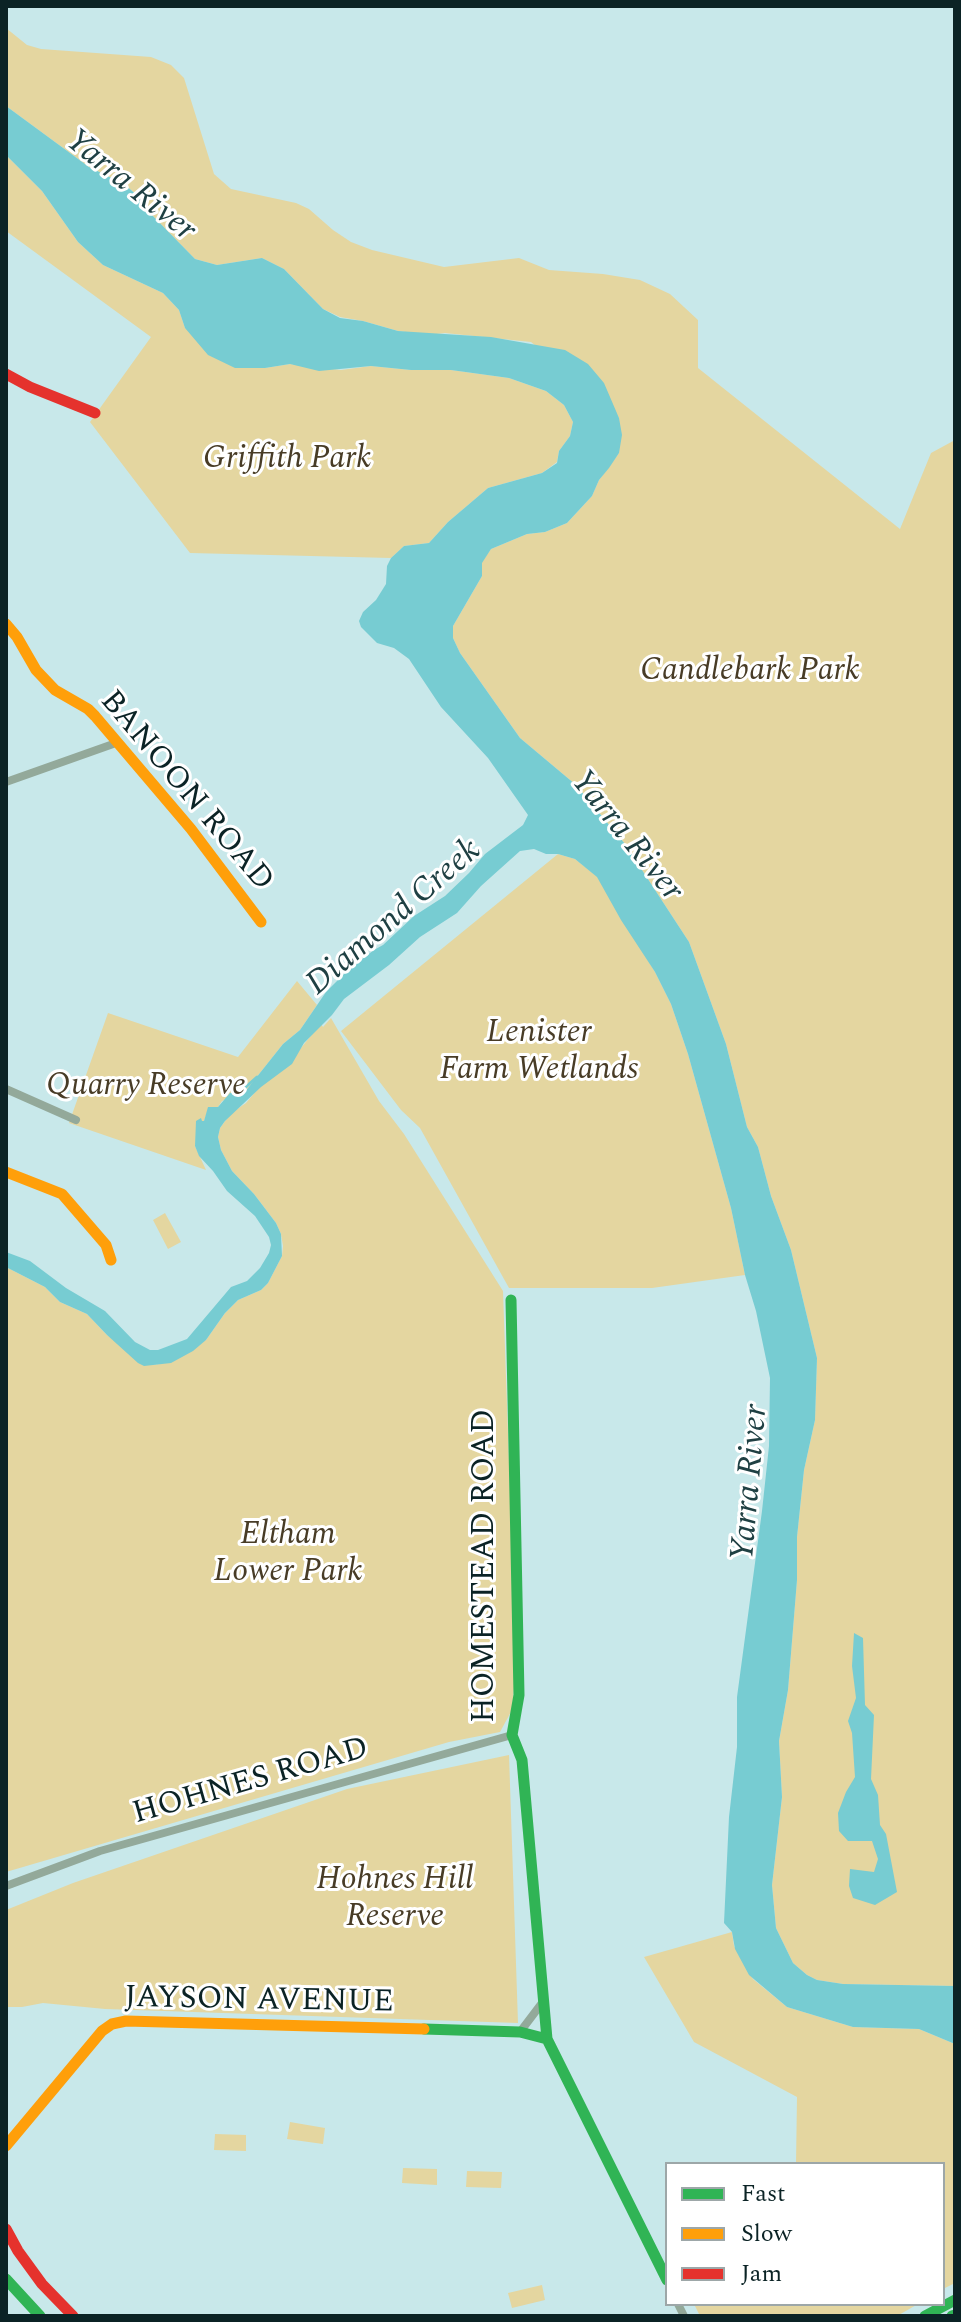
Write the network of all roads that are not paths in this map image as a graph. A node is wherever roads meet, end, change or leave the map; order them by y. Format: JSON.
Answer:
{"nodes":[{"id":1,"x":6,"y":374,"type":"edge"},
{"id":2,"x":95,"y":413,"type":"dead end"},
{"id":3,"x":6,"y":624,"type":"edge"},
{"id":4,"x":116,"y":743,"type":"junction"},
{"id":5,"x":6,"y":782,"type":"edge"},
{"id":6,"x":261,"y":922,"type":"dead end"},
{"id":7,"x":6,"y":1089,"type":"edge"},
{"id":8,"x":76,"y":1120,"type":"dead end"},
{"id":9,"x":6,"y":1172,"type":"edge"},
{"id":10,"x":111,"y":1260,"type":"dead end"},
{"id":11,"x":511,"y":1300,"type":"dead end"},
{"id":12,"x":512,"y":1735,"type":"junction"},
{"id":13,"x":6,"y":1886,"type":"edge"},
{"id":14,"x":542,"y":2003,"type":"junction"},
{"id":15,"x":520,"y":2032,"type":"junction"},
{"id":16,"x":547,"y":2039,"type":"junction"},
{"id":17,"x":6,"y":2146,"type":"edge"},
{"id":18,"x":6,"y":2229,"type":"edge"},
{"id":19,"x":665,"y":2276,"type":"edge"},
{"id":20,"x":6,"y":2279,"type":"edge"},
{"id":21,"x":944,"y":2306,"type":"edge"},
{"id":22,"x":40,"y":2316,"type":"edge"},
{"id":23,"x":73,"y":2316,"type":"edge"},
{"id":24,"x":925,"y":2316,"type":"edge"}],
"edges":[{"from":1,"to":2,"type":"street"},
{"from":3,"to":4,"type":"street","name":"BANOON ROAD"},
{"from":4,"to":5,"type":"street"},
{"from":4,"to":6,"type":"street","name":"BANOON ROAD"},
{"from":7,"to":8,"type":"street"},
{"from":9,"to":10,"type":"street"},
{"from":11,"to":12,"type":"street","name":"HOMESTEAD ROAD"},
{"from":12,"to":13,"type":"street","name":"HOHNES ROAD"},
{"from":12,"to":14,"type":"street","name":"HOMESTEAD ROAD"},
{"from":14,"to":15,"type":"street"},
{"from":14,"to":16,"type":"street","name":"HOMESTEAD ROAD"},
{"from":15,"to":16,"type":"street","name":"JAYSON AVENUE"},
{"from":15,"to":17,"type":"street","name":"JAYSON AVENUE"},
{"from":16,"to":19,"type":"street","name":"HOMESTEAD ROAD"},
{"from":18,"to":23,"type":"street"},
{"from":20,"to":22,"type":"street"},
{"from":21,"to":24,"type":"street"}]}
